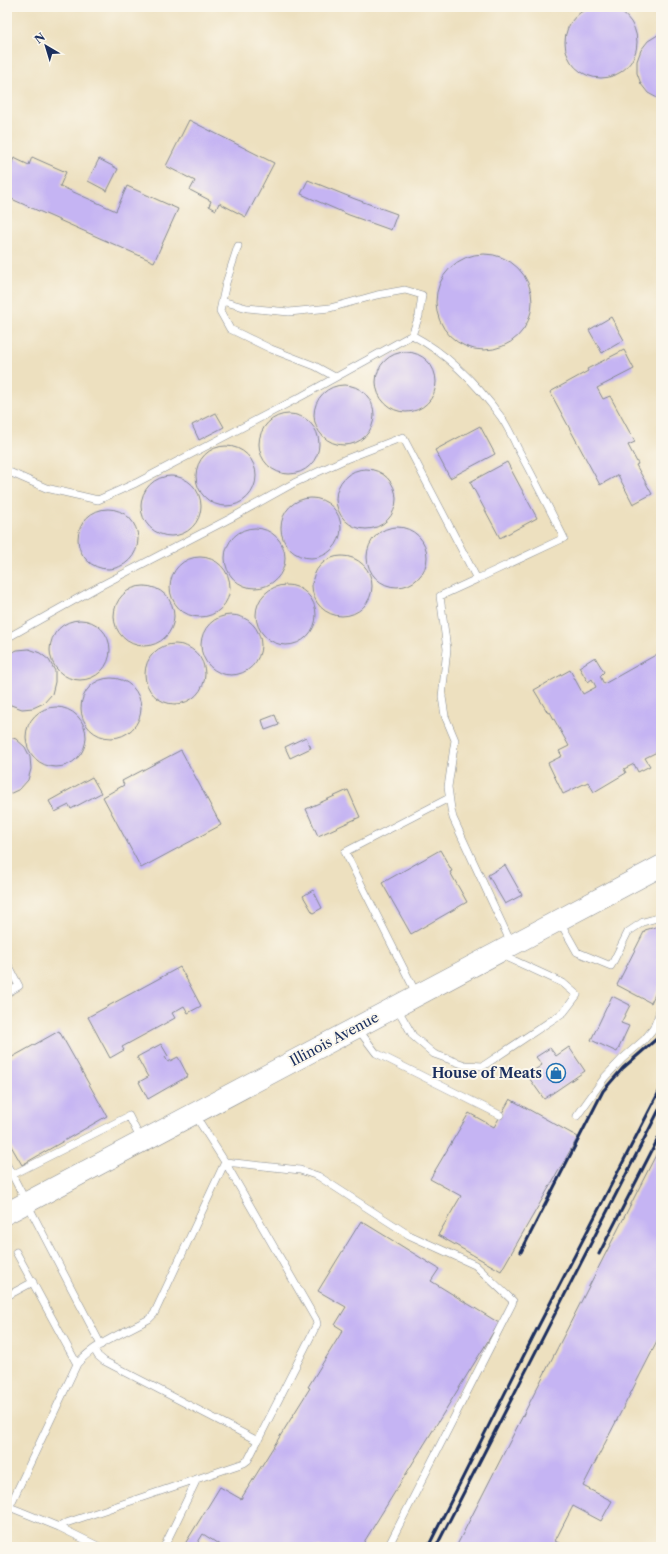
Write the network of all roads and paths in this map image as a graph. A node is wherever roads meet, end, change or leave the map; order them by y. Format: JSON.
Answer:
{"nodes":[{"id":1,"x":238,"y":246,"type":"dead end"},
{"id":2,"x":222,"y":301,"type":"junction"},
{"id":3,"x":412,"y":335,"type":"junction"},
{"id":4,"x":335,"y":377,"type":"junction"},
{"id":5,"x":7,"y":470,"type":"edge"},
{"id":6,"x":476,"y":579,"type":"junction"},
{"id":7,"x":7,"y":638,"type":"edge"},
{"id":8,"x":450,"y":798,"type":"junction"},
{"id":9,"x":661,"y":866,"type":"edge"},
{"id":10,"x":661,"y":917,"type":"edge"},
{"id":11,"x":559,"y":920,"type":"junction"},
{"id":12,"x":505,"y":948,"type":"junction"},
{"id":13,"x":7,"y":963,"type":"edge"},
{"id":14,"x":7,"y":993,"type":"edge"},
{"id":15,"x":417,"y":995,"type":"junction"},
{"id":16,"x":396,"y":1006,"type":"junction"},
{"id":17,"x":661,"y":1006,"type":"edge"},
{"id":18,"x":357,"y":1027,"type":"junction"},
{"id":19,"x":194,"y":1114,"type":"junction"},
{"id":20,"x":500,"y":1115,"type":"dead end"},
{"id":21,"x":577,"y":1116,"type":"dead end"},
{"id":22,"x":142,"y":1142,"type":"junction"},
{"id":23,"x":225,"y":1162,"type":"junction"},
{"id":24,"x":9,"y":1170,"type":"edge"},
{"id":25,"x":27,"y":1202,"type":"junction"},
{"id":26,"x":7,"y":1213,"type":"edge"},
{"id":27,"x":16,"y":1252,"type":"dead end"},
{"id":28,"x":33,"y":1282,"type":"junction"},
{"id":29,"x":7,"y":1296,"type":"edge"},
{"id":30,"x":101,"y":1345,"type":"junction"},
{"id":31,"x":94,"y":1349,"type":"junction"},
{"id":32,"x":77,"y":1364,"type":"junction"},
{"id":33,"x":258,"y":1441,"type":"junction"},
{"id":34,"x":197,"y":1479,"type":"junction"},
{"id":35,"x":8,"y":1508,"type":"edge"},
{"id":36,"x":59,"y":1527,"type":"junction"},
{"id":37,"x":100,"y":1547,"type":"edge"},
{"id":38,"x":164,"y":1547,"type":"edge"},
{"id":39,"x":388,"y":1547,"type":"edge"}],
"edges":[{"from":1,"to":2,"type":"lane"},
{"from":2,"to":3,"type":"lane"},
{"from":2,"to":4,"type":"lane"},
{"from":3,"to":4,"type":"lane"},
{"from":3,"to":6,"type":"lane"},
{"from":4,"to":5,"type":"lane"},
{"from":6,"to":7,"type":"lane"},
{"from":6,"to":8,"type":"lane"},
{"from":8,"to":12,"type":"lane"},
{"from":8,"to":15,"type":"lane"},
{"from":9,"to":11,"type":"main road","name":"Illinois Avenue"},
{"from":10,"to":11,"type":"lane"},
{"from":11,"to":12,"type":"main road","name":"Illinois Avenue"},
{"from":12,"to":15,"type":"main road","name":"Illinois Avenue"},
{"from":12,"to":16,"type":"lane"},
{"from":13,"to":14,"type":"lane"},
{"from":15,"to":16,"type":"main road","name":"Illinois Avenue"},
{"from":16,"to":18,"type":"main road","name":"Illinois Avenue"},
{"from":17,"to":21,"type":"lane"},
{"from":18,"to":19,"type":"main road","name":"Illinois Avenue"},
{"from":18,"to":20,"type":"lane"},
{"from":19,"to":22,"type":"main road","name":"Illinois Avenue"},
{"from":19,"to":23,"type":"lane"},
{"from":22,"to":24,"type":"lane"},
{"from":22,"to":25,"type":"main road","name":"Illinois Avenue"},
{"from":23,"to":30,"type":"lane"},
{"from":23,"to":33,"type":"lane"},
{"from":23,"to":39,"type":"lane"},
{"from":24,"to":25,"type":"lane"},
{"from":25,"to":26,"type":"main road","name":"Illinois Avenue"},
{"from":25,"to":30,"type":"lane"},
{"from":27,"to":28,"type":"lane"},
{"from":28,"to":29,"type":"lane"},
{"from":28,"to":32,"type":"lane"},
{"from":30,"to":31,"type":"lane"},
{"from":31,"to":32,"type":"lane"},
{"from":31,"to":33,"type":"lane"},
{"from":32,"to":35,"type":"lane"},
{"from":33,"to":34,"type":"lane"},
{"from":34,"to":36,"type":"lane"},
{"from":34,"to":38,"type":"lane"},
{"from":35,"to":36,"type":"lane"},
{"from":36,"to":37,"type":"lane"}]}
